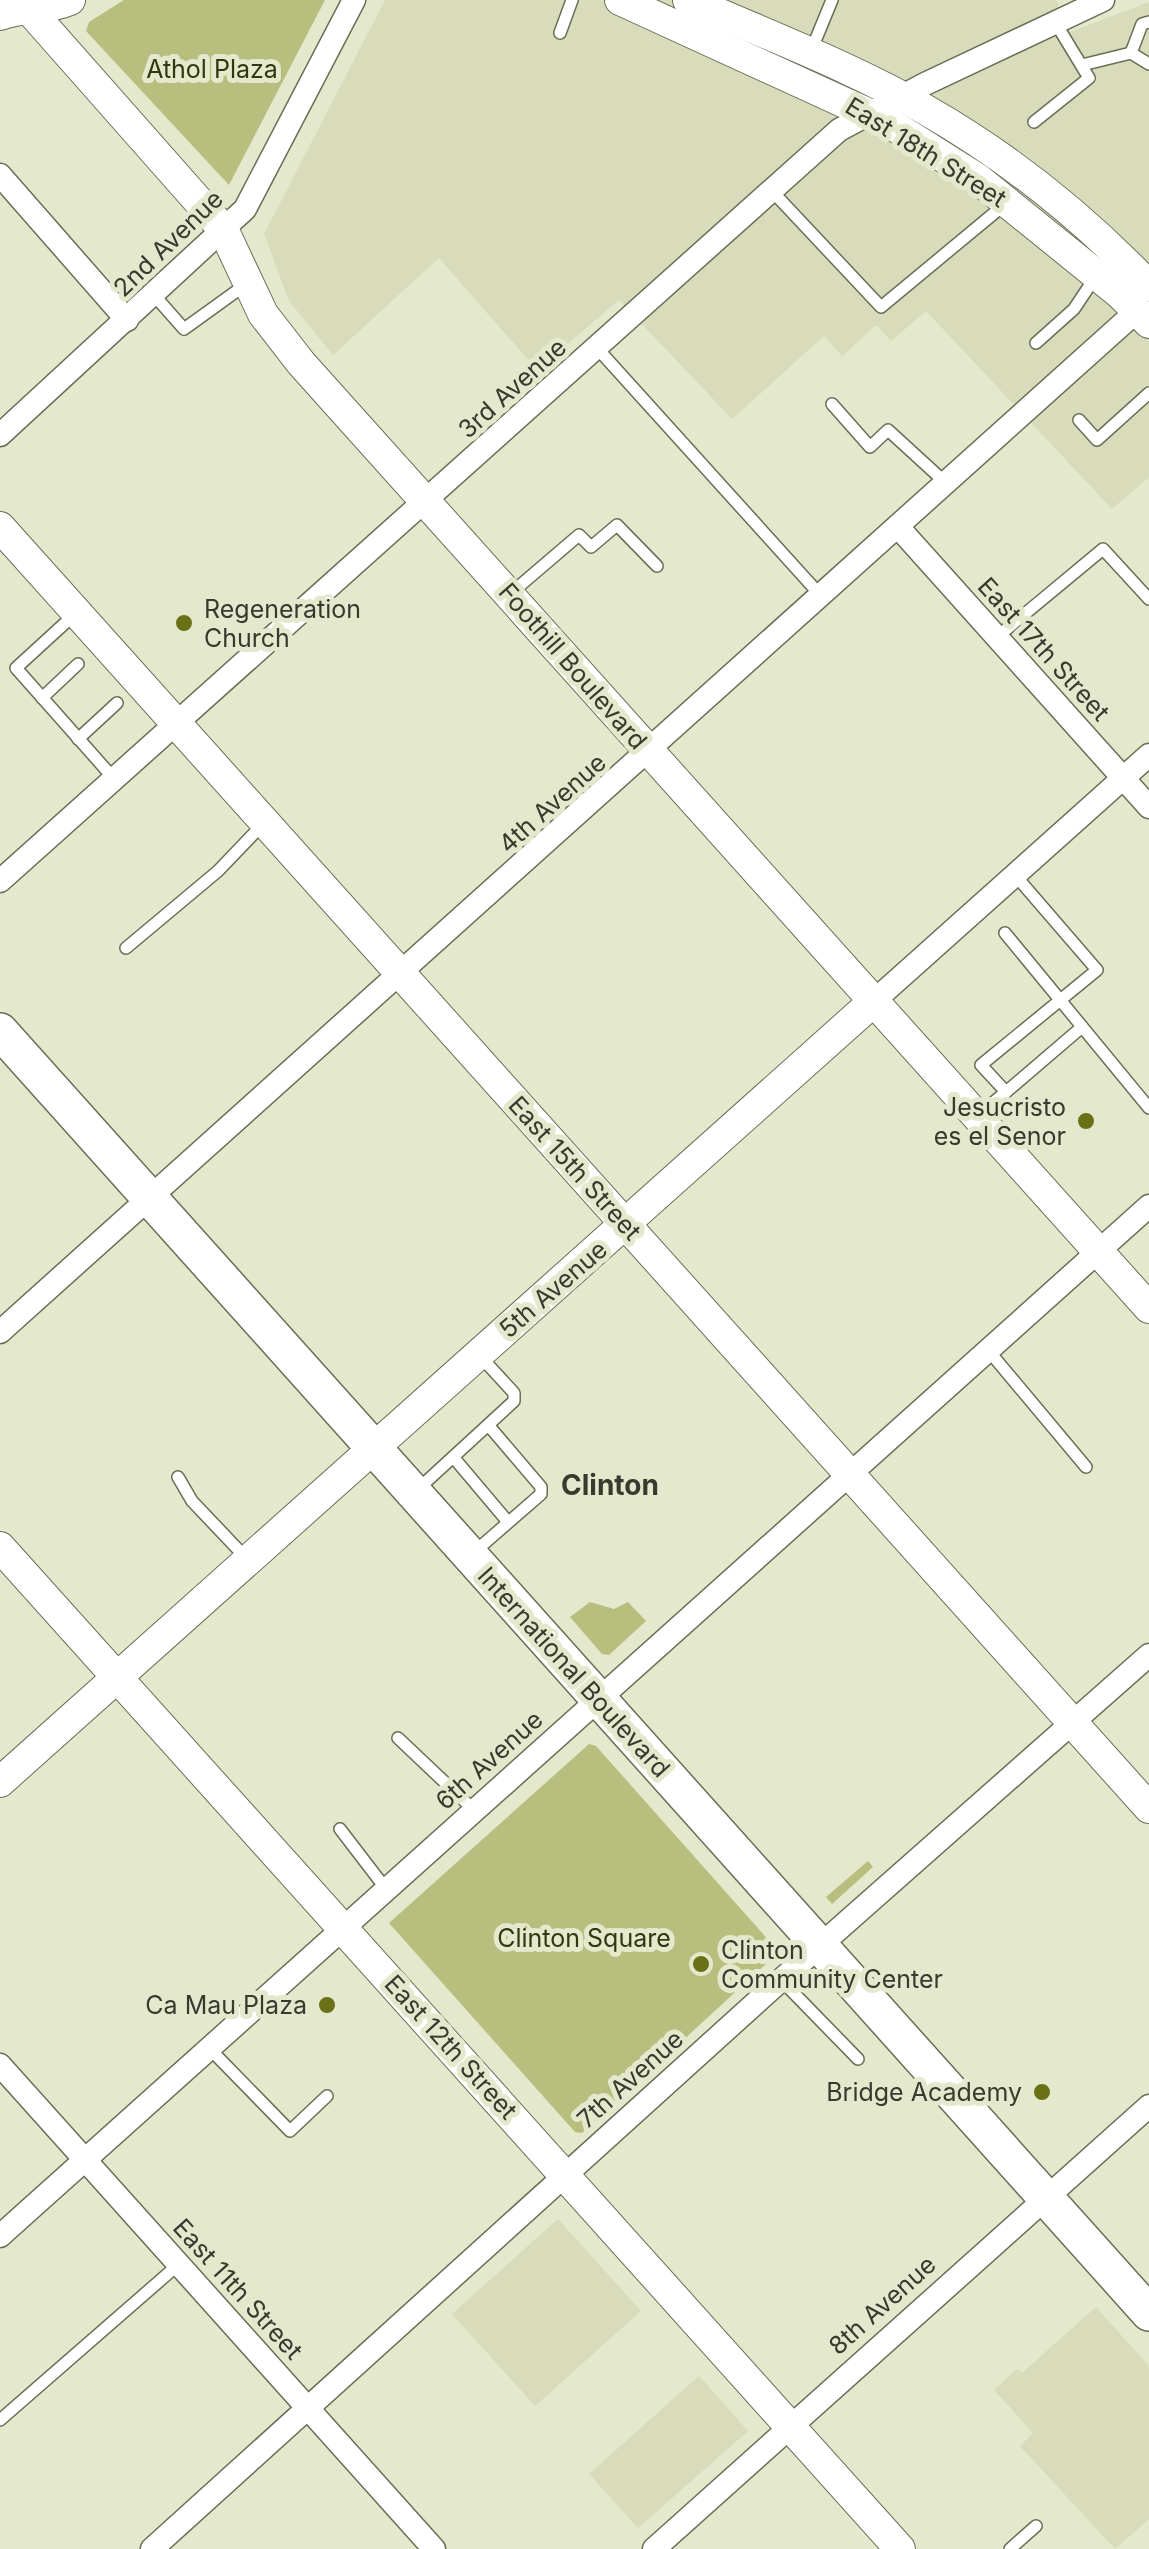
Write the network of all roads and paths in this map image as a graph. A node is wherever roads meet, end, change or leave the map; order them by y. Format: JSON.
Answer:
{"nodes":[{"id":1,"x":70,"y":0,"type":"edge"},
{"id":2,"x":354,"y":0,"type":"edge"},
{"id":3,"x":572,"y":0,"type":"edge"},
{"id":4,"x":620,"y":0,"type":"edge"},
{"id":5,"x":688,"y":0,"type":"edge"},
{"id":6,"x":832,"y":0,"type":"edge"},
{"id":7,"x":1103,"y":0,"type":"edge"},
{"id":8,"x":18,"y":7,"type":"edge"},
{"id":9,"x":1055,"y":22,"type":"junction"},
{"id":10,"x":1149,"y":22,"type":"edge"},
{"id":11,"x":560,"y":32,"type":"dead end"},
{"id":12,"x":1132,"y":53,"type":"junction"},
{"id":13,"x":809,"y":55,"type":"junction"},
{"id":14,"x":1149,"y":64,"type":"edge"},
{"id":15,"x":1082,"y":65,"type":"junction"},
{"id":16,"x":900,"y":96,"type":"junction"},
{"id":17,"x":869,"y":112,"type":"junction"},
{"id":18,"x":1034,"y":122,"type":"dead end"},
{"id":19,"x":0,"y":175,"type":"edge"},
{"id":20,"x":772,"y":191,"type":"junction"},
{"id":21,"x":1007,"y":202,"type":"junction"},
{"id":22,"x":224,"y":230,"type":"junction"},
{"id":23,"x":1097,"y":275,"type":"junction"},
{"id":24,"x":250,"y":282,"type":"junction"},
{"id":25,"x":154,"y":295,"type":"junction"},
{"id":26,"x":1146,"y":304,"type":"edge"},
{"id":27,"x":128,"y":320,"type":"junction"},
{"id":28,"x":1036,"y":343,"type":"dead end"},
{"id":29,"x":597,"y":348,"type":"junction"},
{"id":30,"x":1149,"y":393,"type":"edge"},
{"id":31,"x":832,"y":404,"type":"dead end"},
{"id":32,"x":1079,"y":420,"type":"dead end"},
{"id":33,"x":0,"y":435,"type":"edge"},
{"id":34,"x":948,"y":484,"type":"junction"},
{"id":35,"x":426,"y":501,"type":"junction"},
{"id":36,"x":0,"y":527,"type":"edge"},
{"id":37,"x":899,"y":528,"type":"junction"},
{"id":38,"x":657,"y":566,"type":"dead end"},
{"id":39,"x":510,"y":594,"type":"junction"},
{"id":40,"x":822,"y":597,"type":"junction"},
{"id":41,"x":1149,"y":599,"type":"edge"},
{"id":42,"x":76,"y":612,"type":"junction"},
{"id":43,"x":997,"y":637,"type":"junction"},
{"id":44,"x":78,"y":664,"type":"dead end"},
{"id":45,"x":42,"y":698,"type":"junction"},
{"id":46,"x":118,"y":703,"type":"dead end"},
{"id":47,"x":178,"y":726,"type":"junction"},
{"id":48,"x":78,"y":738,"type":"junction"},
{"id":49,"x":650,"y":752,"type":"junction"},
{"id":50,"x":1149,"y":755,"type":"edge"},
{"id":51,"x":1123,"y":778,"type":"junction"},
{"id":52,"x":116,"y":781,"type":"junction"},
{"id":53,"x":1149,"y":807,"type":"edge"},
{"id":54,"x":265,"y":822,"type":"junction"},
{"id":55,"x":1016,"y":875,"type":"junction"},
{"id":56,"x":0,"y":881,"type":"edge"},
{"id":57,"x":1006,"y":933,"type":"dead end"},
{"id":58,"x":126,"y":948,"type":"dead end"},
{"id":59,"x":402,"y":974,"type":"junction"},
{"id":60,"x":1063,"y":999,"type":"junction"},
{"id":61,"x":874,"y":1002,"type":"junction"},
{"id":62,"x":1082,"y":1027,"type":"junction"},
{"id":63,"x":0,"y":1032,"type":"edge"},
{"id":64,"x":1006,"y":1092,"type":"junction"},
{"id":65,"x":1149,"y":1108,"type":"edge"},
{"id":66,"x":976,"y":1116,"type":"junction"},
{"id":67,"x":150,"y":1198,"type":"junction"},
{"id":68,"x":1149,"y":1206,"type":"edge"},
{"id":69,"x":626,"y":1225,"type":"junction"},
{"id":70,"x":1098,"y":1251,"type":"junction"},
{"id":71,"x":1147,"y":1303,"type":"edge"},
{"id":72,"x":0,"y":1332,"type":"edge"},
{"id":73,"x":988,"y":1350,"type":"junction"},
{"id":74,"x":478,"y":1354,"type":"junction"},
{"id":75,"x":490,"y":1426,"type":"junction"},
{"id":76,"x":371,"y":1450,"type":"junction"},
{"id":77,"x":454,"y":1458,"type":"junction"},
{"id":78,"x":1086,"y":1468,"type":"dead end"},
{"id":79,"x":848,"y":1474,"type":"junction"},
{"id":80,"x":178,"y":1477,"type":"dead end"},
{"id":81,"x":412,"y":1494,"type":"junction"},
{"id":82,"x":508,"y":1522,"type":"junction"},
{"id":83,"x":0,"y":1547,"type":"edge"},
{"id":84,"x":468,"y":1556,"type":"junction"},
{"id":85,"x":248,"y":1560,"type":"junction"},
{"id":86,"x":1149,"y":1655,"type":"edge"},
{"id":87,"x":118,"y":1677,"type":"junction"},
{"id":88,"x":598,"y":1698,"type":"junction"},
{"id":89,"x":1072,"y":1724,"type":"junction"},
{"id":90,"x":398,"y":1738,"type":"dead end"},
{"id":91,"x":0,"y":1782,"type":"edge"},
{"id":92,"x":1149,"y":1808,"type":"edge"},
{"id":93,"x":474,"y":1810,"type":"junction"},
{"id":94,"x":340,"y":1829,"type":"dead end"},
{"id":95,"x":386,"y":1889,"type":"junction"},
{"id":96,"x":342,"y":1926,"type":"junction"},
{"id":97,"x":821,"y":1945,"type":"junction"},
{"id":98,"x":781,"y":1980,"type":"junction"},
{"id":99,"x":208,"y":2047,"type":"junction"},
{"id":100,"x":858,"y":2059,"type":"dead end"},
{"id":101,"x":0,"y":2064,"type":"edge"},
{"id":102,"x":326,"y":2096,"type":"dead end"},
{"id":103,"x":1149,"y":2106,"type":"edge"},
{"id":104,"x":85,"y":2160,"type":"junction"},
{"id":105,"x":564,"y":2176,"type":"junction"},
{"id":106,"x":1043,"y":2198,"type":"junction"},
{"id":107,"x":0,"y":2236,"type":"edge"},
{"id":108,"x":179,"y":2264,"type":"junction"},
{"id":109,"x":1149,"y":2313,"type":"edge"},
{"id":110,"x":309,"y":2409,"type":"junction"},
{"id":111,"x":0,"y":2420,"type":"edge"},
{"id":112,"x":790,"y":2425,"type":"junction"},
{"id":113,"x":1036,"y":2526,"type":"dead end"},
{"id":114,"x":152,"y":2549,"type":"edge"},
{"id":115,"x":434,"y":2549,"type":"edge"},
{"id":116,"x":654,"y":2549,"type":"edge"},
{"id":117,"x":900,"y":2549,"type":"edge"},
{"id":118,"x":1010,"y":2549,"type":"edge"}],
"edges":[{"from":1,"to":8,"type":"main road"},
{"from":2,"to":22,"type":"street","name":"2nd Avenue"},
{"from":3,"to":11,"type":"lane"},
{"from":4,"to":17,"type":"main road","name":"East 18th Street"},
{"from":5,"to":13,"type":"main road","name":"East 18th Street"},
{"from":6,"to":13,"type":"lane"},
{"from":7,"to":9,"type":"street","name":"3rd Avenue"},
{"from":8,"to":22,"type":"main road","name":"Foothill Boulevard"},
{"from":9,"to":15,"type":"lane"},
{"from":9,"to":16,"type":"street","name":"3rd Avenue"},
{"from":10,"to":12,"type":"lane"},
{"from":12,"to":14,"type":"lane"},
{"from":12,"to":15,"type":"lane"},
{"from":13,"to":16,"type":"main road","name":"East 18th Street"},
{"from":15,"to":18,"type":"lane"},
{"from":16,"to":17,"type":"street","name":"3rd Avenue"},
{"from":16,"to":26,"type":"main road","name":"East 18th Street"},
{"from":17,"to":20,"type":"street","name":"3rd Avenue"},
{"from":17,"to":21,"type":"main road","name":"East 18th Street"},
{"from":19,"to":27,"type":"street"},
{"from":20,"to":21,"type":"lane"},
{"from":20,"to":29,"type":"street","name":"3rd Avenue"},
{"from":21,"to":23,"type":"main road","name":"East 18th Street"},
{"from":22,"to":24,"type":"main road","name":"Foothill Boulevard"},
{"from":22,"to":25,"type":"street","name":"2nd Avenue"},
{"from":23,"to":26,"type":"main road","name":"East 18th Street"},
{"from":23,"to":28,"type":"lane"},
{"from":24,"to":25,"type":"lane"},
{"from":24,"to":35,"type":"main road","name":"Foothill Boulevard"},
{"from":25,"to":27,"type":"street","name":"2nd Avenue"},
{"from":26,"to":34,"type":"street","name":"4th Avenue"},
{"from":27,"to":33,"type":"street","name":"2nd Avenue"},
{"from":29,"to":35,"type":"street","name":"3rd Avenue"},
{"from":29,"to":40,"type":"lane"},
{"from":30,"to":32,"type":"lane"},
{"from":31,"to":34,"type":"lane"},
{"from":34,"to":37,"type":"street","name":"4th Avenue"},
{"from":35,"to":39,"type":"main road","name":"Foothill Boulevard"},
{"from":35,"to":47,"type":"street","name":"3rd Avenue"},
{"from":36,"to":42,"type":"main road","name":"East 15th Street"},
{"from":37,"to":40,"type":"street","name":"4th Avenue"},
{"from":37,"to":43,"type":"street","name":"East 17th Street"},
{"from":38,"to":39,"type":"lane"},
{"from":39,"to":49,"type":"main road","name":"Foothill Boulevard"},
{"from":40,"to":49,"type":"street","name":"4th Avenue"},
{"from":41,"to":43,"type":"lane"},
{"from":42,"to":45,"type":"lane"},
{"from":42,"to":47,"type":"main road","name":"East 15th Street"},
{"from":43,"to":51,"type":"street","name":"East 17th Street"},
{"from":44,"to":45,"type":"lane"},
{"from":45,"to":48,"type":"lane"},
{"from":46,"to":48,"type":"lane"},
{"from":47,"to":52,"type":"street","name":"3rd Avenue"},
{"from":47,"to":54,"type":"main road","name":"East 15th Street"},
{"from":48,"to":52,"type":"lane"},
{"from":49,"to":59,"type":"street","name":"4th Avenue"},
{"from":49,"to":61,"type":"main road","name":"Foothill Boulevard"},
{"from":50,"to":51,"type":"street","name":"5th Avenue"},
{"from":51,"to":53,"type":"street","name":"East 17th Street"},
{"from":51,"to":55,"type":"street","name":"5th Avenue"},
{"from":52,"to":56,"type":"street","name":"3rd Avenue"},
{"from":54,"to":58,"type":"lane"},
{"from":54,"to":59,"type":"main road","name":"East 15th Street"},
{"from":55,"to":60,"type":"lane"},
{"from":55,"to":61,"type":"street","name":"5th Avenue"},
{"from":57,"to":60,"type":"lane"},
{"from":59,"to":67,"type":"street","name":"4th Avenue"},
{"from":59,"to":69,"type":"main road","name":"East 15th Street"},
{"from":60,"to":62,"type":"lane"},
{"from":60,"to":64,"type":"lane"},
{"from":61,"to":66,"type":"main road","name":"Foothill Boulevard"},
{"from":61,"to":69,"type":"main road","name":"5th Avenue"},
{"from":62,"to":64,"type":"lane"},
{"from":62,"to":65,"type":"lane"},
{"from":63,"to":67,"type":"main road","name":"International Boulevard"},
{"from":64,"to":66,"type":"lane"},
{"from":66,"to":70,"type":"main road","name":"Foothill Boulevard"},
{"from":67,"to":72,"type":"street","name":"4th Avenue"},
{"from":67,"to":76,"type":"main road","name":"International Boulevard"},
{"from":68,"to":70,"type":"street","name":"6th Avenue"},
{"from":69,"to":74,"type":"main road","name":"5th Avenue"},
{"from":69,"to":79,"type":"main road","name":"East 15th Street"},
{"from":70,"to":71,"type":"main road","name":"Foothill Boulevard"},
{"from":70,"to":73,"type":"street","name":"6th Avenue"},
{"from":73,"to":78,"type":"lane"},
{"from":73,"to":79,"type":"street","name":"6th Avenue"},
{"from":74,"to":75,"type":"lane"},
{"from":74,"to":76,"type":"main road","name":"5th Avenue"},
{"from":75,"to":77,"type":"lane"},
{"from":75,"to":82,"type":"lane"},
{"from":76,"to":81,"type":"main road","name":"International Boulevard"},
{"from":76,"to":85,"type":"main road","name":"5th Avenue"},
{"from":77,"to":81,"type":"lane"},
{"from":77,"to":82,"type":"lane"},
{"from":79,"to":88,"type":"street","name":"6th Avenue"},
{"from":79,"to":89,"type":"main road","name":"East 15th Street"},
{"from":80,"to":85,"type":"lane"},
{"from":81,"to":84,"type":"main road","name":"International Boulevard"},
{"from":82,"to":84,"type":"lane"},
{"from":83,"to":87,"type":"main road","name":"East 12th Street"},
{"from":84,"to":88,"type":"main road","name":"International Boulevard"},
{"from":85,"to":87,"type":"main road","name":"5th Avenue"},
{"from":86,"to":89,"type":"street","name":"7th Avenue"},
{"from":87,"to":91,"type":"main road","name":"5th Avenue"},
{"from":87,"to":96,"type":"main road","name":"East 12th Street"},
{"from":88,"to":93,"type":"street","name":"6th Avenue"},
{"from":88,"to":97,"type":"main road","name":"International Boulevard"},
{"from":89,"to":92,"type":"main road","name":"East 15th Street"},
{"from":89,"to":97,"type":"street","name":"7th Avenue"},
{"from":90,"to":93,"type":"lane"},
{"from":93,"to":95,"type":"street","name":"6th Avenue"},
{"from":94,"to":95,"type":"lane"},
{"from":95,"to":96,"type":"street","name":"6th Avenue"},
{"from":96,"to":99,"type":"street","name":"6th Avenue"},
{"from":96,"to":105,"type":"main road","name":"East 12th Street"},
{"from":97,"to":98,"type":"street","name":"7th Avenue"},
{"from":97,"to":106,"type":"main road","name":"International Boulevard"},
{"from":98,"to":100,"type":"lane"},
{"from":98,"to":105,"type":"street","name":"7th Avenue"},
{"from":99,"to":102,"type":"lane"},
{"from":99,"to":104,"type":"street","name":"6th Avenue"},
{"from":101,"to":104,"type":"street","name":"East 11th Street"},
{"from":103,"to":106,"type":"street","name":"8th Avenue"},
{"from":104,"to":107,"type":"street","name":"6th Avenue"},
{"from":104,"to":108,"type":"street","name":"East 11th Street"},
{"from":105,"to":110,"type":"street","name":"7th Avenue"},
{"from":105,"to":112,"type":"main road","name":"East 12th Street"},
{"from":106,"to":109,"type":"main road","name":"International Boulevard"},
{"from":106,"to":112,"type":"street","name":"8th Avenue"},
{"from":108,"to":110,"type":"street","name":"East 11th Street"},
{"from":108,"to":111,"type":"lane"},
{"from":110,"to":114,"type":"street","name":"7th Avenue"},
{"from":110,"to":115,"type":"street","name":"East 11th Street"},
{"from":112,"to":116,"type":"street","name":"8th Avenue"},
{"from":112,"to":117,"type":"main road","name":"East 12th Street"},
{"from":113,"to":118,"type":"lane"}]}
